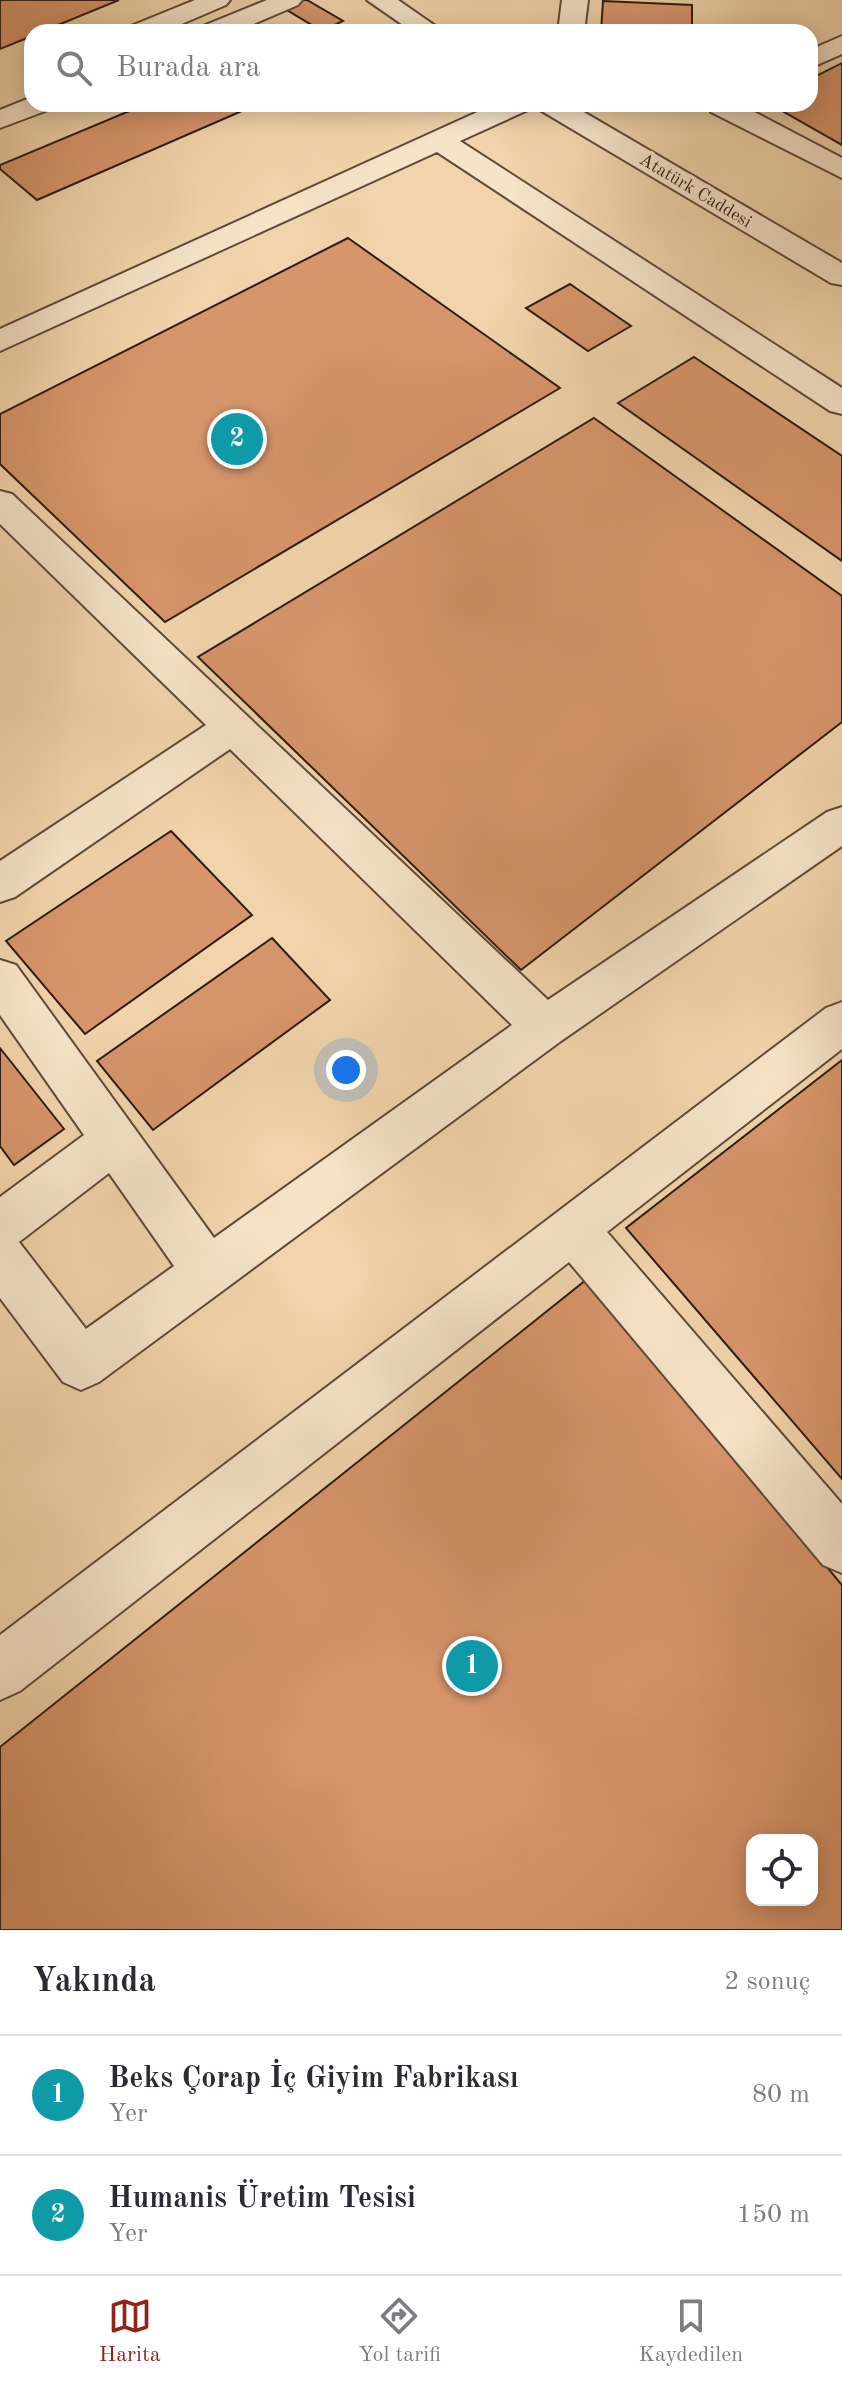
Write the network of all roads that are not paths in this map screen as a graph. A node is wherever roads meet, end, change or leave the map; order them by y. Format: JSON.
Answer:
{"nodes":[{"id":1,"x":217,"y":0,"type":"edge"},
{"id":2,"x":289,"y":0,"type":"edge"},
{"id":3,"x":380,"y":0,"type":"edge"},
{"id":4,"x":575,"y":0,"type":"edge"},
{"id":5,"x":159,"y":24,"type":"edge"},
{"id":6,"x":239,"y":24,"type":"edge"},
{"id":7,"x":418,"y":24,"type":"edge"},
{"id":8,"x":572,"y":24,"type":"edge"},
{"id":9,"x":842,"y":44,"type":"edge"},
{"id":10,"x":818,"y":56,"type":"edge"},
{"id":11,"x":24,"y":110,"type":"edge"},
{"id":12,"x":500,"y":112,"type":"edge"},
{"id":13,"x":564,"y":112,"type":"edge"},
{"id":14,"x":733,"y":112,"type":"edge"},
{"id":15,"x":0,"y":120,"type":"edge"},
{"id":16,"x":438,"y":140,"type":"junction"},
{"id":17,"x":842,"y":169,"type":"edge"},
{"id":18,"x":842,"y":276,"type":"edge"},
{"id":19,"x":0,"y":341,"type":"edge"},
{"id":20,"x":842,"y":403,"type":"edge"},
{"id":21,"x":0,"y":503,"type":"edge"},
{"id":22,"x":233,"y":727,"type":"junction"},
{"id":23,"x":842,"y":824,"type":"edge"},
{"id":24,"x":0,"y":884,"type":"edge"},
{"id":25,"x":0,"y":979,"type":"edge"},
{"id":26,"x":842,"y":1022,"type":"edge"},
{"id":27,"x":545,"y":1027,"type":"junction"},
{"id":28,"x":114,"y":1141,"type":"junction"},
{"id":29,"x":0,"y":1226,"type":"edge"},
{"id":30,"x":574,"y":1230,"type":"junction"},
{"id":31,"x":0,"y":1257,"type":"edge"},
{"id":32,"x":208,"y":1272,"type":"junction"},
{"id":33,"x":842,"y":1546,"type":"edge"},
{"id":34,"x":0,"y":1671,"type":"edge"}],
"edges":[{"from":1,"to":5,"type":"street"},
{"from":2,"to":6,"type":"street"},
{"from":3,"to":7,"type":"street"},
{"from":4,"to":8,"type":"street"},
{"from":9,"to":10,"type":"street"},
{"from":11,"to":15,"type":"street"},
{"from":12,"to":16,"type":"street"},
{"from":13,"to":18,"type":"street","name":"Atatürk Caddesi"},
{"from":14,"to":17,"type":"street"},
{"from":16,"to":19,"type":"street"},
{"from":16,"to":20,"type":"street"},
{"from":21,"to":22,"type":"street"},
{"from":22,"to":24,"type":"street"},
{"from":22,"to":27,"type":"street"},
{"from":23,"to":27,"type":"street"},
{"from":25,"to":28,"type":"street"},
{"from":26,"to":30,"type":"street"},
{"from":27,"to":32,"type":"street"},
{"from":28,"to":29,"type":"street"},
{"from":28,"to":32,"type":"street"},
{"from":30,"to":33,"type":"street"},
{"from":30,"to":34,"type":"street"},
{"from":31,"to":32,"type":"street"}]}
